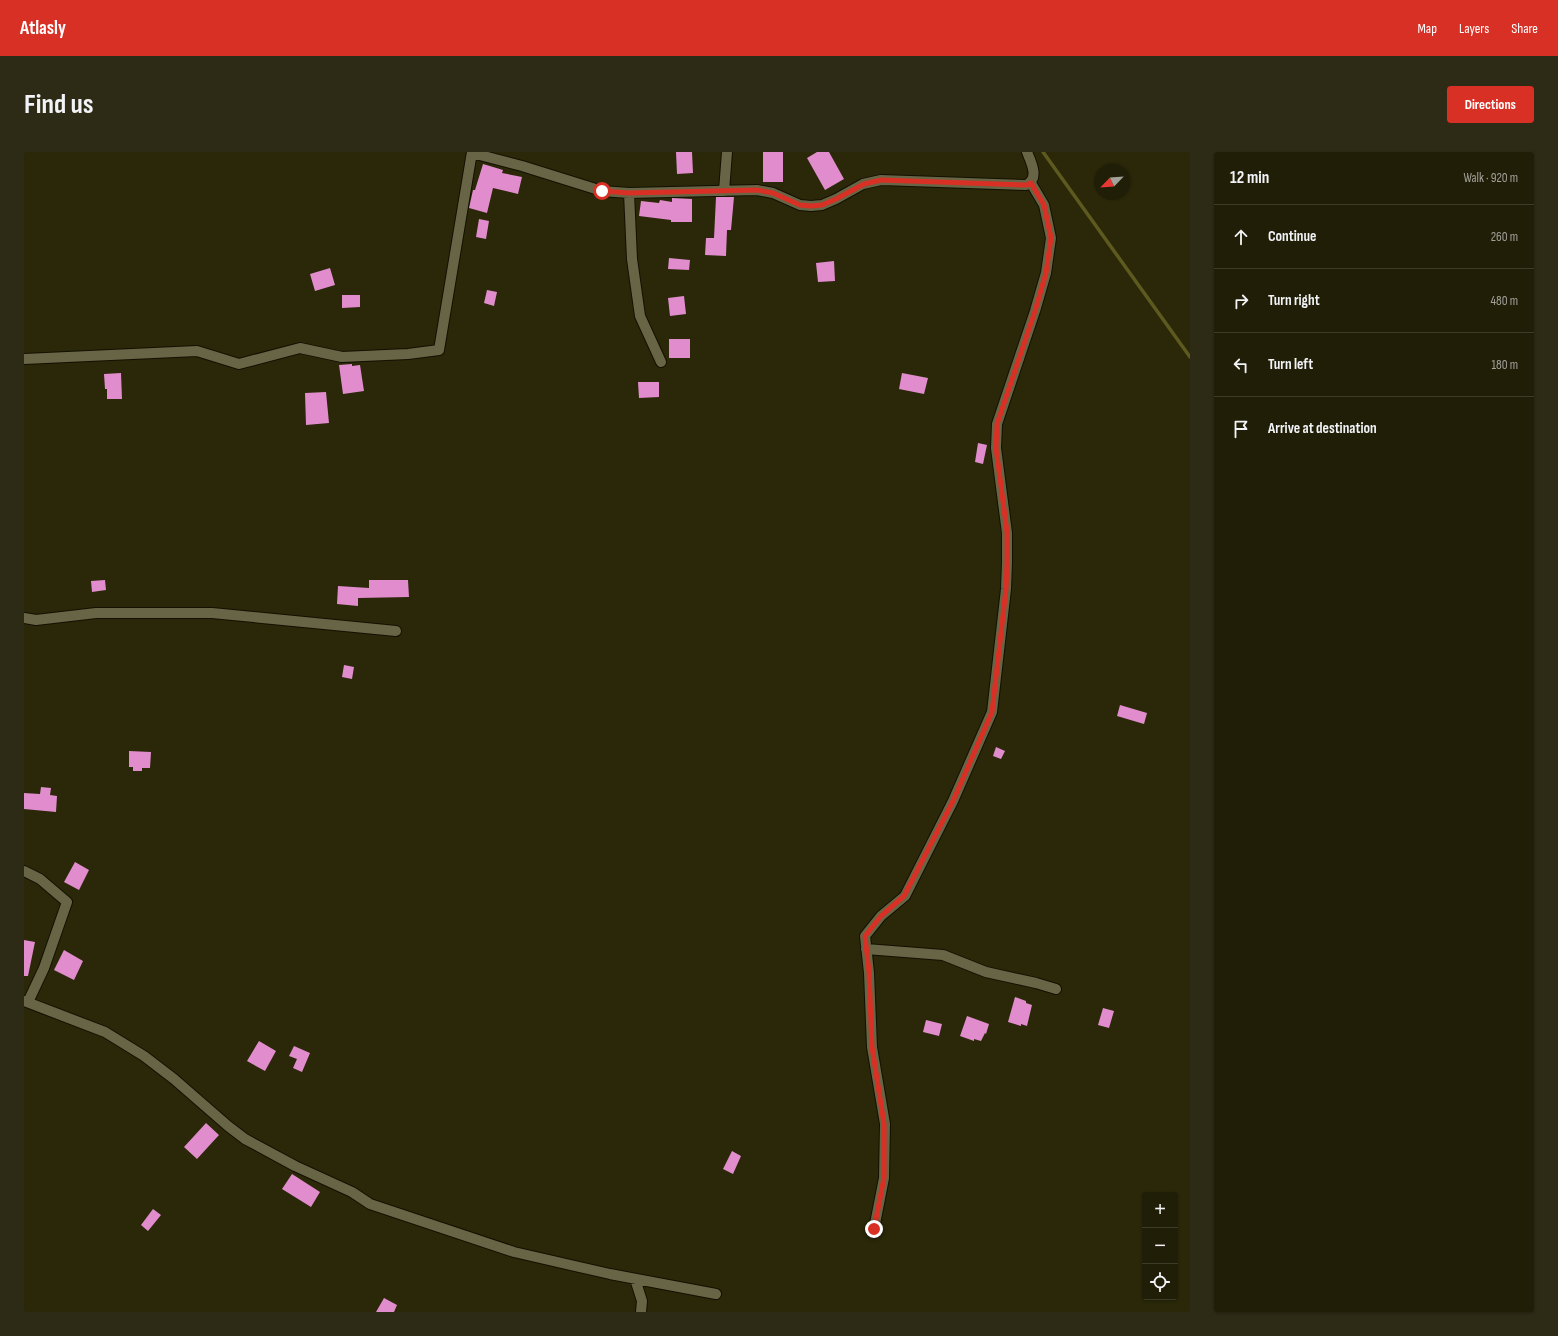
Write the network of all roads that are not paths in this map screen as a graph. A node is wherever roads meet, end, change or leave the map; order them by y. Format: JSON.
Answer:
{"nodes":[{"id":1,"x":472,"y":152,"type":"edge"},
{"id":2,"x":727,"y":152,"type":"edge"},
{"id":3,"x":1027,"y":152,"type":"edge"},
{"id":4,"x":1031,"y":183,"type":"junction"},
{"id":5,"x":724,"y":191,"type":"junction"},
{"id":6,"x":629,"y":193,"type":"junction"},
{"id":7,"x":24,"y":359,"type":"edge"},
{"id":8,"x":661,"y":362,"type":"dead end"},
{"id":9,"x":24,"y":618,"type":"edge"},
{"id":10,"x":396,"y":631,"type":"dead end"},
{"id":11,"x":24,"y":871,"type":"edge"},
{"id":12,"x":866,"y":949,"type":"junction"},
{"id":13,"x":1056,"y":989,"type":"dead end"},
{"id":14,"x":26,"y":1002,"type":"edge"},
{"id":15,"x":874,"y":1229,"type":"dead end"},
{"id":16,"x":635,"y":1279,"type":"junction"},
{"id":17,"x":716,"y":1294,"type":"dead end"},
{"id":18,"x":642,"y":1312,"type":"edge"}],
"edges":[{"from":1,"to":6,"type":"street"},
{"from":1,"to":7,"type":"street"},
{"from":2,"to":5,"type":"street"},
{"from":3,"to":4,"type":"street"},
{"from":4,"to":5,"type":"street"},
{"from":4,"to":12,"type":"street"},
{"from":5,"to":6,"type":"street"},
{"from":6,"to":8,"type":"street"},
{"from":9,"to":10,"type":"street"},
{"from":11,"to":14,"type":"street"},
{"from":12,"to":13,"type":"street"},
{"from":12,"to":15,"type":"street"},
{"from":14,"to":16,"type":"street"},
{"from":16,"to":17,"type":"street"},
{"from":16,"to":18,"type":"street"}]}
